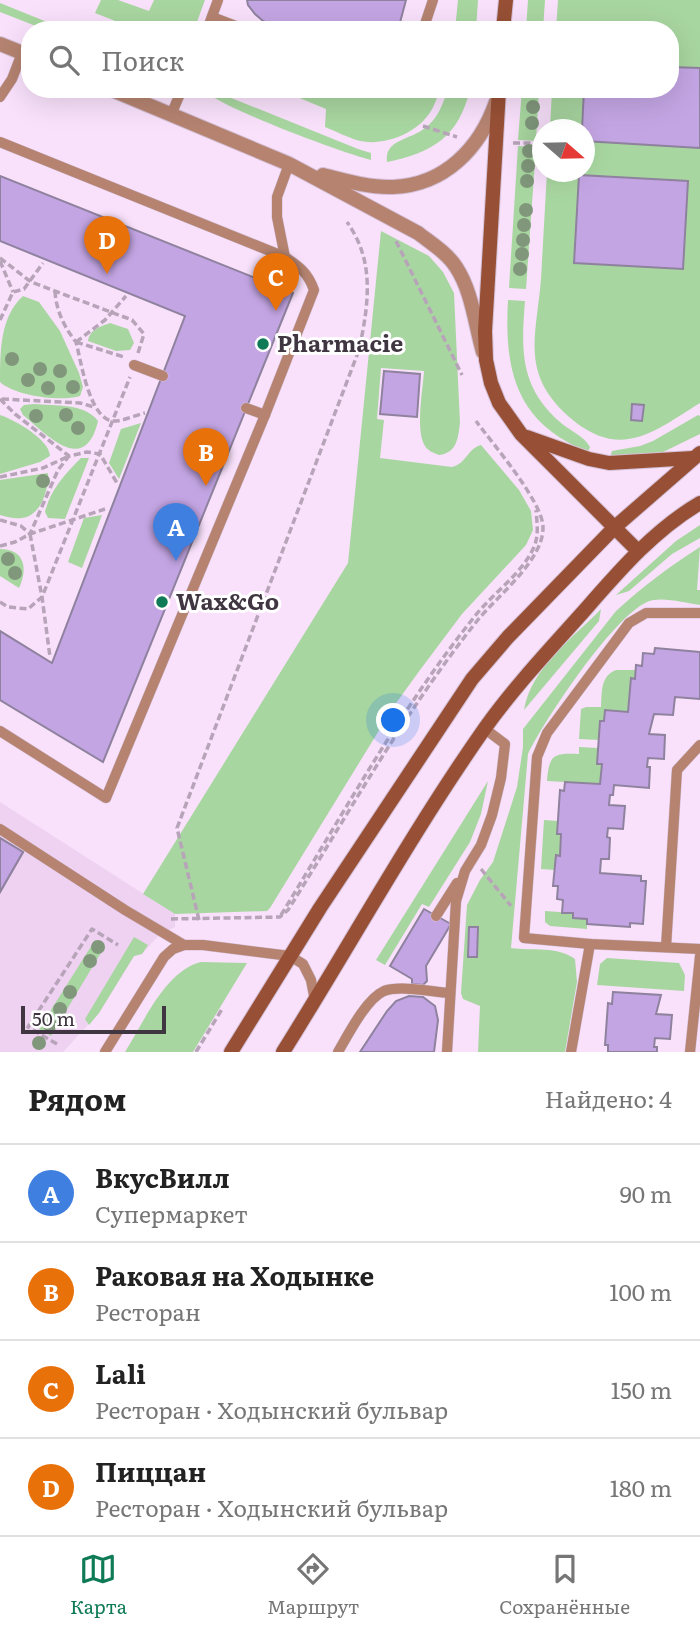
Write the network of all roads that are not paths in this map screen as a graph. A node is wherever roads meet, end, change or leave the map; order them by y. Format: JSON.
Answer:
{"nodes":[{"id":1,"x":218,"y":0,"type":"edge"},
{"id":2,"x":433,"y":0,"type":"edge"},
{"id":3,"x":506,"y":0,"type":"edge"},
{"id":4,"x":212,"y":17,"type":"junction"},
{"id":5,"x":210,"y":21,"type":"edge"},
{"id":6,"x":222,"y":21,"type":"edge"},
{"id":7,"x":426,"y":21,"type":"edge"},
{"id":8,"x":504,"y":21,"type":"edge"},
{"id":9,"x":0,"y":44,"type":"edge"},
{"id":10,"x":21,"y":53,"type":"edge"},
{"id":11,"x":21,"y":64,"type":"edge"},
{"id":12,"x":0,"y":97,"type":"edge"},
{"id":13,"x":130,"y":98,"type":"edge"},
{"id":14,"x":178,"y":98,"type":"edge"},
{"id":15,"x":496,"y":98,"type":"edge"},
{"id":16,"x":499,"y":98,"type":"edge"},
{"id":17,"x":171,"y":116,"type":"junction"},
{"id":18,"x":0,"y":142,"type":"edge"},
{"id":19,"x":293,"y":167,"type":"junction"},
{"id":20,"x":285,"y":257,"type":"junction"},
{"id":21,"x":486,"y":360,"type":"junction"},
{"id":22,"x":134,"y":365,"type":"road end"},
{"id":23,"x":163,"y":376,"type":"dead end"},
{"id":24,"x":246,"y":408,"type":"dead end"},
{"id":25,"x":265,"y":415,"type":"junction"},
{"id":26,"x":521,"y":435,"type":"junction"},
{"id":27,"x":696,"y":455,"type":"edge"},
{"id":28,"x":700,"y":503,"type":"edge"},
{"id":29,"x":615,"y":527,"type":"junction"},
{"id":30,"x":638,"y":551,"type":"junction"},
{"id":31,"x":700,"y":613,"type":"edge"},
{"id":32,"x":485,"y":729,"type":"junction"},
{"id":33,"x":0,"y":731,"type":"edge"},
{"id":34,"x":700,"y":745,"type":"edge"},
{"id":35,"x":0,"y":829,"type":"edge"},
{"id":36,"x":465,"y":871,"type":"junction"},
{"id":37,"x":436,"y":916,"type":"dead end"},
{"id":38,"x":590,"y":944,"type":"junction"},
{"id":39,"x":184,"y":945,"type":"junction"},
{"id":40,"x":666,"y":947,"type":"junction"},
{"id":41,"x":700,"y":949,"type":"edge"},
{"id":42,"x":290,"y":956,"type":"junction"},
{"id":43,"x":700,"y":957,"type":"edge"},
{"id":44,"x":450,"y":993,"type":"junction"},
{"id":45,"x":315,"y":1001,"type":"junction"},
{"id":46,"x":105,"y":1052,"type":"edge"},
{"id":47,"x":231,"y":1052,"type":"edge"},
{"id":48,"x":283,"y":1052,"type":"edge"},
{"id":49,"x":338,"y":1052,"type":"edge"},
{"id":50,"x":447,"y":1052,"type":"edge"},
{"id":51,"x":571,"y":1052,"type":"edge"},
{"id":52,"x":690,"y":1052,"type":"edge"}],
"edges":[{"from":1,"to":4,"type":"lane"},
{"from":2,"to":7,"type":"lane"},
{"from":3,"to":8,"type":"street"},
{"from":4,"to":5,"type":"lane"},
{"from":4,"to":6,"type":"lane"},
{"from":9,"to":10,"type":"street"},
{"from":11,"to":12,"type":"lane"},
{"from":13,"to":17,"type":"street"},
{"from":14,"to":17,"type":"lane"},
{"from":15,"to":19,"type":"street"},
{"from":16,"to":21,"type":"street"},
{"from":17,"to":19,"type":"street"},
{"from":18,"to":20,"type":"lane"},
{"from":19,"to":20,"type":"lane"},
{"from":19,"to":21,"type":"street"},
{"from":20,"to":25,"type":"lane"},
{"from":21,"to":26,"type":"street"},
{"from":22,"to":23,"type":"lane"},
{"from":24,"to":25,"type":"lane"},
{"from":25,"to":33,"type":"lane"},
{"from":26,"to":27,"type":"street"},
{"from":26,"to":29,"type":"street"},
{"from":27,"to":29,"type":"street"},
{"from":28,"to":30,"type":"street"},
{"from":29,"to":30,"type":"street"},
{"from":29,"to":42,"type":"street"},
{"from":30,"to":32,"type":"street"},
{"from":31,"to":38,"type":"lane"},
{"from":32,"to":36,"type":"lane"},
{"from":32,"to":45,"type":"street"},
{"from":34,"to":40,"type":"lane"},
{"from":35,"to":39,"type":"lane"},
{"from":36,"to":37,"type":"lane"},
{"from":36,"to":44,"type":"lane"},
{"from":38,"to":40,"type":"lane"},
{"from":38,"to":51,"type":"lane"},
{"from":39,"to":42,"type":"lane"},
{"from":39,"to":46,"type":"lane"},
{"from":40,"to":41,"type":"lane"},
{"from":42,"to":45,"type":"lane"},
{"from":42,"to":47,"type":"street"},
{"from":43,"to":52,"type":"lane"},
{"from":44,"to":49,"type":"lane"},
{"from":44,"to":50,"type":"lane"},
{"from":45,"to":48,"type":"street"}]}
